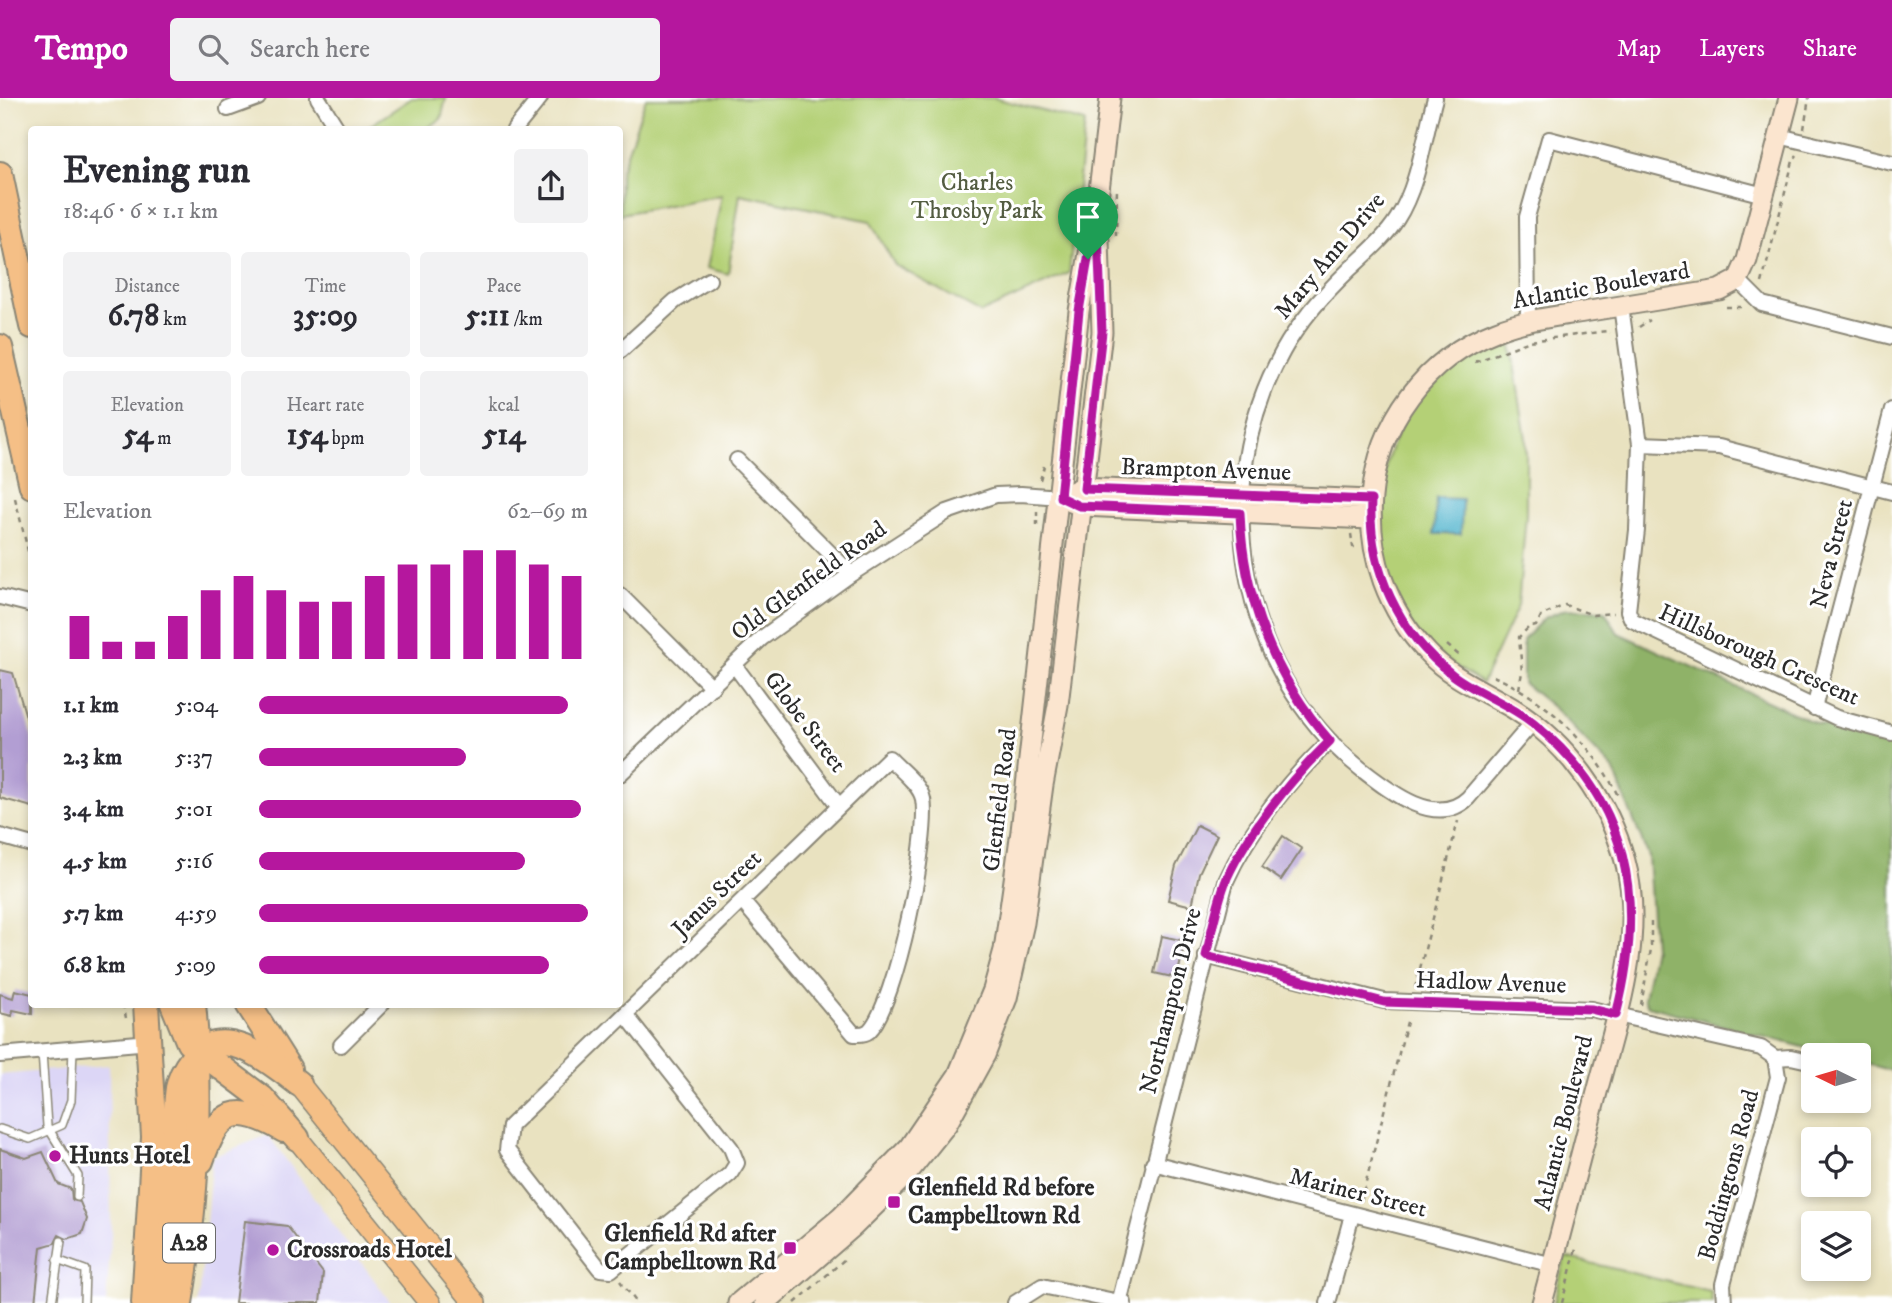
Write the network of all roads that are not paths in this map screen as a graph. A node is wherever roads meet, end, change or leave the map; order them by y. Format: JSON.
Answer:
{"nodes":[{"id":1,"x":258,"y":98,"type":"edge"},
{"id":2,"x":318,"y":98,"type":"edge"},
{"id":3,"x":541,"y":98,"type":"edge"},
{"id":4,"x":1110,"y":98,"type":"edge"},
{"id":5,"x":1435,"y":98,"type":"edge"},
{"id":6,"x":1789,"y":98,"type":"edge"},
{"id":7,"x":228,"y":109,"type":"dead end"},
{"id":8,"x":336,"y":126,"type":"edge"},
{"id":9,"x":517,"y":126,"type":"edge"},
{"id":10,"x":1779,"y":136,"type":"junction"},
{"id":11,"x":1892,"y":163,"type":"edge"},
{"id":12,"x":0,"y":174,"type":"edge"},
{"id":13,"x":1764,"y":195,"type":"junction"},
{"id":14,"x":1097,"y":207,"type":"junction"},
{"id":15,"x":709,"y":280,"type":"dead end"},
{"id":16,"x":1738,"y":280,"type":"junction"},
{"id":17,"x":1622,"y":306,"type":"junction"},
{"id":18,"x":28,"y":307,"type":"edge"},
{"id":19,"x":1528,"y":321,"type":"junction"},
{"id":20,"x":1892,"y":337,"type":"edge"},
{"id":21,"x":0,"y":347,"type":"edge"},
{"id":22,"x":623,"y":348,"type":"edge"},
{"id":23,"x":1892,"y":410,"type":"edge"},
{"id":24,"x":1640,"y":444,"type":"junction"},
{"id":25,"x":737,"y":460,"type":"dead end"},
{"id":26,"x":28,"y":469,"type":"edge"},
{"id":27,"x":1872,"y":486,"type":"junction"},
{"id":28,"x":1892,"y":492,"type":"edge"},
{"id":29,"x":1060,"y":497,"type":"junction"},
{"id":30,"x":1083,"y":498,"type":"junction"},
{"id":31,"x":1241,"y":504,"type":"junction"},
{"id":32,"x":1371,"y":509,"type":"junction"},
{"id":33,"x":851,"y":574,"type":"junction"},
{"id":34,"x":0,"y":597,"type":"edge"},
{"id":35,"x":623,"y":598,"type":"edge"},
{"id":36,"x":28,"y":604,"type":"edge"},
{"id":37,"x":735,"y":666,"type":"junction"},
{"id":38,"x":712,"y":687,"type":"junction"},
{"id":39,"x":1814,"y":708,"type":"junction"},
{"id":40,"x":1532,"y":722,"type":"junction"},
{"id":41,"x":1892,"y":733,"type":"edge"},
{"id":42,"x":1330,"y":741,"type":"junction"},
{"id":43,"x":623,"y":771,"type":"edge"},
{"id":44,"x":838,"y":805,"type":"junction"},
{"id":45,"x":0,"y":836,"type":"edge"},
{"id":46,"x":28,"y":844,"type":"edge"},
{"id":47,"x":742,"y":901,"type":"junction"},
{"id":48,"x":1206,"y":956,"type":"junction"},
{"id":49,"x":146,"y":1008,"type":"edge"},
{"id":50,"x":174,"y":1008,"type":"edge"},
{"id":51,"x":193,"y":1008,"type":"edge"},
{"id":52,"x":251,"y":1008,"type":"edge"},
{"id":53,"x":378,"y":1008,"type":"edge"},
{"id":54,"x":625,"y":1014,"type":"junction"},
{"id":55,"x":1616,"y":1015,"type":"junction"},
{"id":56,"x":150,"y":1042,"type":"junction"},
{"id":57,"x":341,"y":1045,"type":"dead end"},
{"id":58,"x":73,"y":1049,"type":"junction"},
{"id":59,"x":42,"y":1052,"type":"junction"},
{"id":60,"x":197,"y":1052,"type":"junction"},
{"id":61,"x":0,"y":1055,"type":"edge"},
{"id":62,"x":1775,"y":1058,"type":"junction"},
{"id":63,"x":1801,"y":1059,"type":"edge"},
{"id":64,"x":299,"y":1084,"type":"junction"},
{"id":65,"x":0,"y":1129,"type":"edge"},
{"id":66,"x":50,"y":1132,"type":"junction"},
{"id":67,"x":297,"y":1138,"type":"junction"},
{"id":68,"x":1153,"y":1163,"type":"junction"},
{"id":69,"x":194,"y":1183,"type":"junction"},
{"id":70,"x":77,"y":1197,"type":"dead end"},
{"id":71,"x":1352,"y":1215,"type":"junction"},
{"id":72,"x":61,"y":1241,"type":"dead end"},
{"id":73,"x":57,"y":1260,"type":"junction"},
{"id":74,"x":810,"y":1264,"type":"junction"},
{"id":75,"x":1553,"y":1265,"type":"junction"},
{"id":76,"x":454,"y":1276,"type":"junction"},
{"id":77,"x":52,"y":1303,"type":"edge"},
{"id":78,"x":84,"y":1303,"type":"edge"},
{"id":79,"x":144,"y":1303,"type":"edge"},
{"id":80,"x":163,"y":1303,"type":"edge"},
{"id":81,"x":180,"y":1303,"type":"edge"},
{"id":82,"x":430,"y":1303,"type":"edge"},
{"id":83,"x":475,"y":1303,"type":"edge"},
{"id":84,"x":481,"y":1303,"type":"edge"},
{"id":85,"x":738,"y":1303,"type":"edge"},
{"id":86,"x":765,"y":1303,"type":"edge"},
{"id":87,"x":777,"y":1303,"type":"edge"},
{"id":88,"x":1015,"y":1303,"type":"edge"},
{"id":89,"x":1121,"y":1303,"type":"edge"},
{"id":90,"x":1328,"y":1303,"type":"edge"},
{"id":91,"x":1542,"y":1303,"type":"edge"},
{"id":92,"x":1724,"y":1303,"type":"edge"}],
"edges":[{"from":1,"to":7,"type":"street"},
{"from":2,"to":8,"type":"street"},
{"from":3,"to":9,"type":"street"},
{"from":4,"to":14,"type":"main road","name":"Glenfield Road"},
{"from":5,"to":31,"type":"street","name":"Mary Ann Drive"},
{"from":6,"to":10,"type":"main road"},
{"from":10,"to":11,"type":"street"},
{"from":10,"to":13,"type":"main road"},
{"from":12,"to":18,"type":"highway"},
{"from":13,"to":16,"type":"main road"},
{"from":13,"to":19,"type":"street"},
{"from":14,"to":29,"type":"main road","name":"Glenfield Road"},
{"from":14,"to":30,"type":"main road","name":"Glenfield Road"},
{"from":15,"to":22,"type":"street"},
{"from":16,"to":17,"type":"main road","name":"Atlantic Boulevard"},
{"from":16,"to":20,"type":"street"},
{"from":17,"to":19,"type":"main road","name":"Atlantic Boulevard"},
{"from":17,"to":24,"type":"street","name":"Hillsborough Crescent"},
{"from":19,"to":32,"type":"main road","name":"Atlantic Boulevard"},
{"from":21,"to":26,"type":"highway"},
{"from":23,"to":27,"type":"street","name":"Neva Street"},
{"from":24,"to":27,"type":"street"},
{"from":24,"to":39,"type":"street","name":"Hillsborough Crescent"},
{"from":25,"to":33,"type":"street"},
{"from":27,"to":28,"type":"street"},
{"from":27,"to":39,"type":"street","name":"Neva Street"},
{"from":29,"to":30,"type":"main road","name":"Brampton Avenue"},
{"from":29,"to":33,"type":"street","name":"Old Glenfield Road"},
{"from":29,"to":85,"type":"main road","name":"Glenfield Road"},
{"from":30,"to":31,"type":"main road","name":"Brampton Avenue"},
{"from":30,"to":74,"type":"main road","name":"Glenfield Road"},
{"from":31,"to":32,"type":"main road","name":"Brampton Avenue"},
{"from":31,"to":42,"type":"street","name":"Mary Ann Drive"},
{"from":32,"to":40,"type":"main road","name":"Atlantic Boulevard"},
{"from":33,"to":37,"type":"street","name":"Old Glenfield Road"},
{"from":34,"to":36,"type":"street"},
{"from":35,"to":38,"type":"street"},
{"from":37,"to":38,"type":"street","name":"Old Glenfield Road"},
{"from":37,"to":44,"type":"street","name":"Globe Street"},
{"from":38,"to":43,"type":"street","name":"Old Glenfield Road"},
{"from":39,"to":41,"type":"street","name":"Hillsborough Crescent"},
{"from":40,"to":42,"type":"street","name":"Mary Ann Drive"},
{"from":40,"to":55,"type":"main road","name":"Atlantic Boulevard"},
{"from":42,"to":48,"type":"street","name":"Northampton Drive"},
{"from":44,"to":47,"type":"street","name":"Janus Street"},
{"from":44,"to":47,"type":"street","name":"Janus Street"},
{"from":45,"to":46,"type":"street"},
{"from":47,"to":54,"type":"street","name":"Janus Street"},
{"from":48,"to":55,"type":"street","name":"Hadlow Avenue"},
{"from":48,"to":68,"type":"street","name":"Northampton Drive"},
{"from":49,"to":56,"type":"highway","number":"A28"},
{"from":50,"to":60,"type":"highway"},
{"from":51,"to":60,"type":"highway","number":"A28"},
{"from":52,"to":64,"type":"highway"},
{"from":53,"to":57,"type":"street"},
{"from":54,"to":54,"type":"street","name":"Janus Street"},
{"from":55,"to":62,"type":"street","name":"Hadlow Avenue"},
{"from":55,"to":75,"type":"main road","name":"Atlantic Boulevard"},
{"from":56,"to":58,"type":"street"},
{"from":56,"to":79,"type":"highway","number":"A28"},
{"from":58,"to":59,"type":"street"},
{"from":58,"to":66,"type":"lane"},
{"from":59,"to":61,"type":"street"},
{"from":59,"to":66,"type":"lane"},
{"from":60,"to":64,"type":"highway"},
{"from":60,"to":67,"type":"highway"},
{"from":60,"to":69,"type":"highway","number":"A28"},
{"from":60,"to":80,"type":"highway"},
{"from":62,"to":63,"type":"street","name":"Hadlow Avenue"},
{"from":62,"to":92,"type":"street","name":"Boddingtons Road"},
{"from":64,"to":76,"type":"main road"},
{"from":65,"to":66,"type":"lane"},
{"from":66,"to":70,"type":"lane"},
{"from":67,"to":69,"type":"highway"},
{"from":67,"to":82,"type":"main road"},
{"from":68,"to":71,"type":"street","name":"Mariner Street"},
{"from":68,"to":89,"type":"street","name":"Northampton Drive"},
{"from":69,"to":81,"type":"highway","number":"A28"},
{"from":71,"to":75,"type":"street","name":"Mariner Street"},
{"from":71,"to":90,"type":"street"},
{"from":72,"to":73,"type":"lane"},
{"from":73,"to":77,"type":"lane"},
{"from":73,"to":78,"type":"lane"},
{"from":74,"to":86,"type":"main road","name":"Glenfield Road"},
{"from":74,"to":87,"type":"main road"},
{"from":75,"to":91,"type":"main road","name":"Atlantic Boulevard"},
{"from":76,"to":83,"type":"main road"},
{"from":76,"to":84,"type":"main road"},
{"from":88,"to":89,"type":"street"}]}
